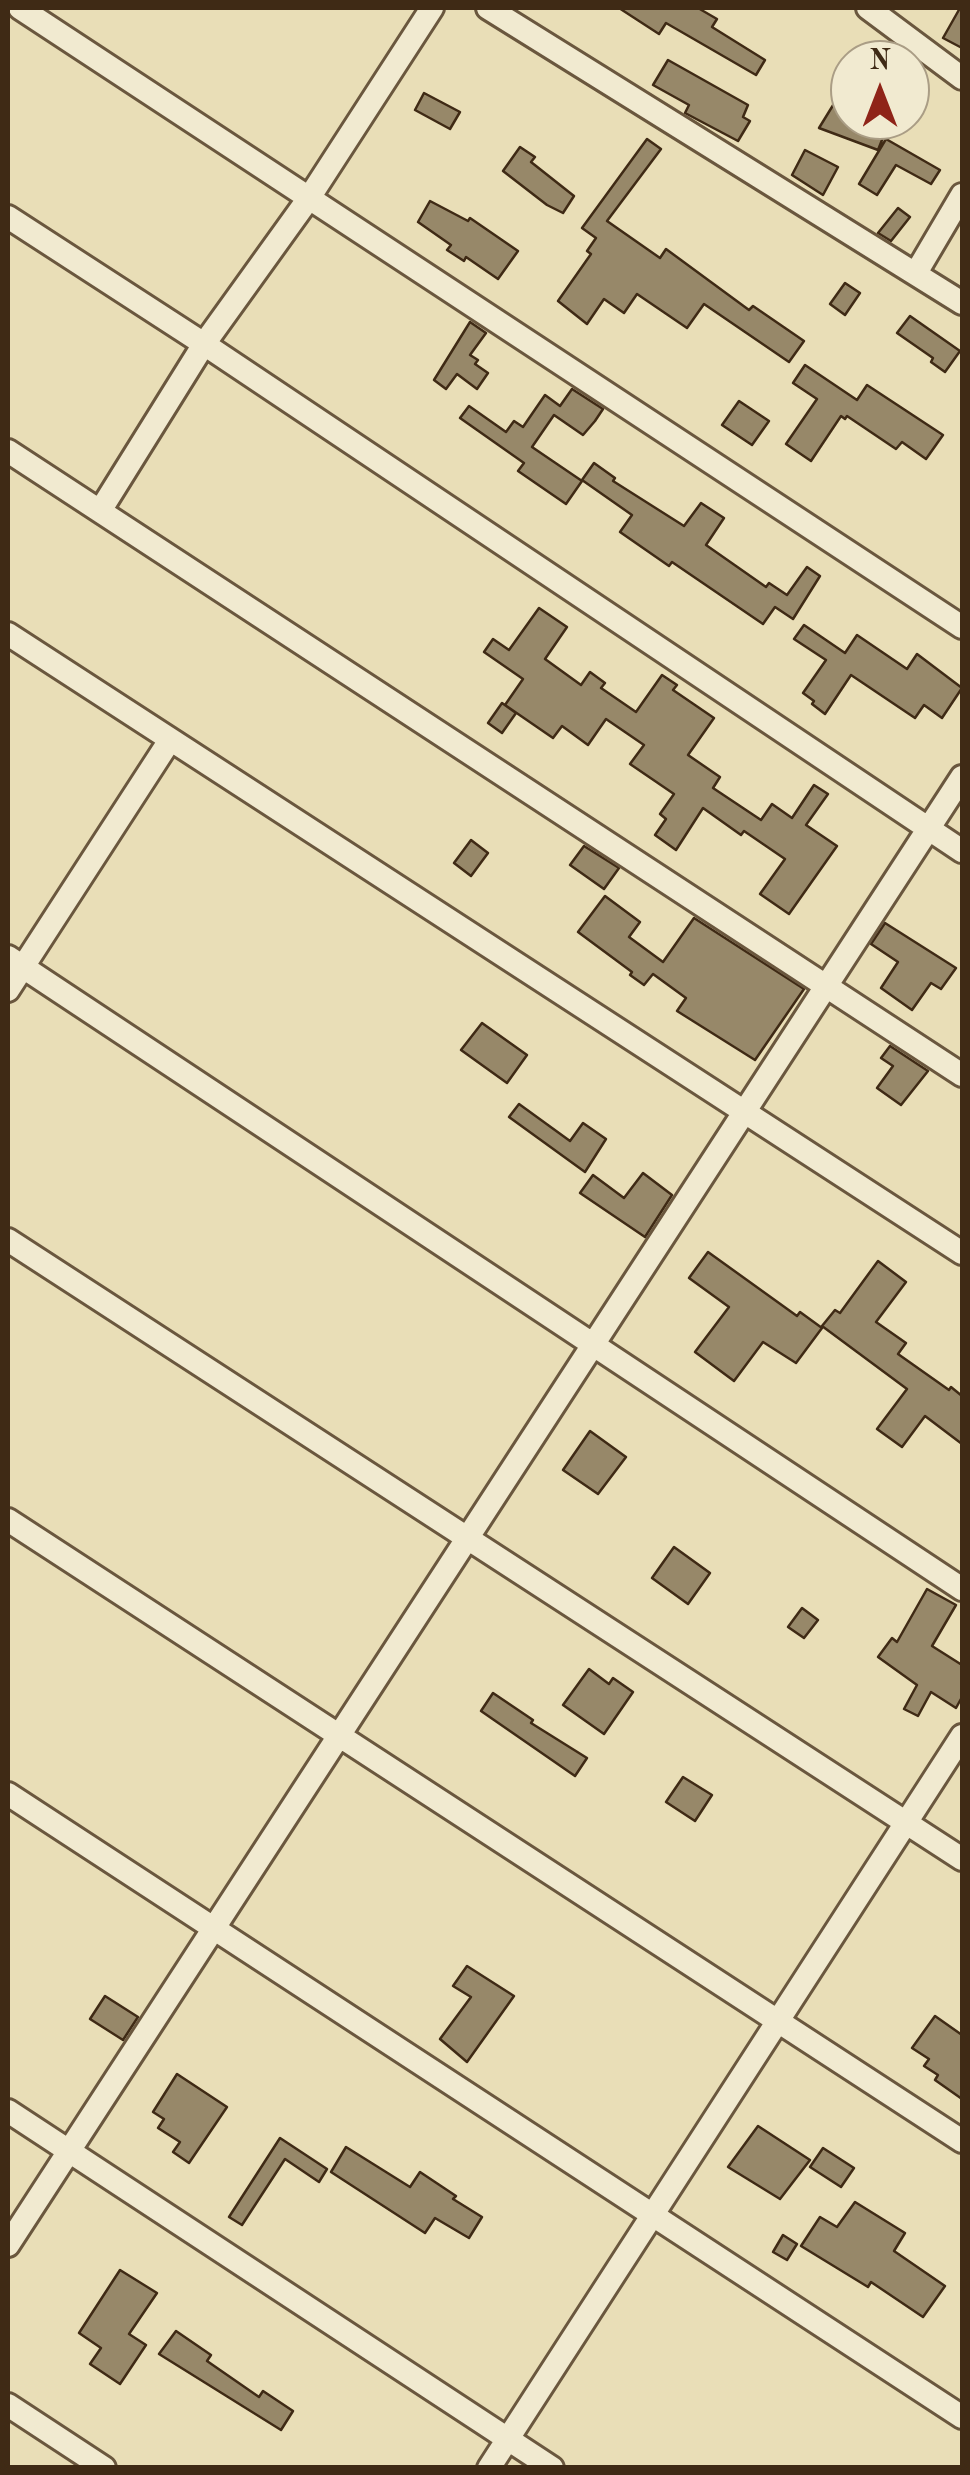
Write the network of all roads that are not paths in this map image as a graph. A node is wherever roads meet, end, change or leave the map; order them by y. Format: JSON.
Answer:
{"nodes":[{"id":1,"x":20,"y":8,"type":"edge"},
{"id":2,"x":432,"y":8,"type":"edge"},
{"id":3,"x":488,"y":8,"type":"edge"},
{"id":4,"x":868,"y":8,"type":"edge"},
{"id":5,"x":962,"y":78,"type":"edge"},
{"id":6,"x":962,"y":195,"type":"edge"},
{"id":7,"x":309,"y":198,"type":"junction"},
{"id":8,"x":8,"y":217,"type":"edge"},
{"id":9,"x":916,"y":273,"type":"junction"},
{"id":10,"x":962,"y":303,"type":"edge"},
{"id":11,"x":204,"y":344,"type":"junction"},
{"id":12,"x":8,"y":450,"type":"edge"},
{"id":13,"x":100,"y":511,"type":"junction"},
{"id":14,"x":962,"y":627,"type":"edge"},
{"id":15,"x":8,"y":634,"type":"edge"},
{"id":16,"x":170,"y":740,"type":"junction"},
{"id":17,"x":962,"y":777,"type":"edge"},
{"id":18,"x":929,"y":828,"type":"junction"},
{"id":19,"x":962,"y":852,"type":"edge"},
{"id":20,"x":15,"y":962,"type":"edge"},
{"id":21,"x":826,"y":986,"type":"junction"},
{"id":22,"x":8,"y":990,"type":"edge"},
{"id":23,"x":962,"y":1075,"type":"edge"},
{"id":24,"x":744,"y":1113,"type":"junction"},
{"id":25,"x":8,"y":1240,"type":"edge"},
{"id":26,"x":962,"y":1253,"type":"edge"},
{"id":27,"x":593,"y":1345,"type":"junction"},
{"id":28,"x":8,"y":1520,"type":"edge"},
{"id":29,"x":467,"y":1538,"type":"junction"},
{"id":30,"x":962,"y":1589,"type":"edge"},
{"id":31,"x":339,"y":1736,"type":"junction"},
{"id":32,"x":962,"y":1736,"type":"edge"},
{"id":33,"x":8,"y":1794,"type":"edge"},
{"id":34,"x":906,"y":1823,"type":"junction"},
{"id":35,"x":962,"y":1860,"type":"edge"},
{"id":36,"x":214,"y":1928,"type":"junction"},
{"id":37,"x":778,"y":2021,"type":"junction"},
{"id":38,"x":8,"y":2111,"type":"edge"},
{"id":39,"x":962,"y":2141,"type":"edge"},
{"id":40,"x":68,"y":2151,"type":"junction"},
{"id":41,"x":653,"y":2215,"type":"junction"},
{"id":42,"x":8,"y":2245,"type":"edge"},
{"id":43,"x":8,"y":2405,"type":"edge"},
{"id":44,"x":962,"y":2417,"type":"edge"},
{"id":45,"x":508,"y":2439,"type":"junction"},
{"id":46,"x":104,"y":2468,"type":"edge"},
{"id":47,"x":490,"y":2468,"type":"edge"},
{"id":48,"x":552,"y":2468,"type":"edge"}],
"edges":[{"from":1,"to":7,"type":"street"},
{"from":2,"to":7,"type":"street"},
{"from":3,"to":9,"type":"street"},
{"from":4,"to":5,"type":"street"},
{"from":6,"to":9,"type":"street"},
{"from":7,"to":11,"type":"street"},
{"from":7,"to":14,"type":"street"},
{"from":8,"to":11,"type":"street"},
{"from":9,"to":10,"type":"street"},
{"from":11,"to":13,"type":"street"},
{"from":11,"to":18,"type":"street"},
{"from":12,"to":13,"type":"street"},
{"from":13,"to":21,"type":"street"},
{"from":15,"to":16,"type":"street"},
{"from":16,"to":20,"type":"street"},
{"from":16,"to":24,"type":"street"},
{"from":17,"to":18,"type":"street"},
{"from":18,"to":19,"type":"street"},
{"from":18,"to":21,"type":"street"},
{"from":20,"to":22,"type":"street"},
{"from":20,"to":27,"type":"street"},
{"from":21,"to":23,"type":"street"},
{"from":21,"to":24,"type":"street"},
{"from":24,"to":26,"type":"street"},
{"from":24,"to":27,"type":"street"},
{"from":25,"to":29,"type":"street"},
{"from":27,"to":29,"type":"street"},
{"from":27,"to":30,"type":"street"},
{"from":28,"to":31,"type":"street"},
{"from":29,"to":31,"type":"street"},
{"from":29,"to":34,"type":"street"},
{"from":31,"to":36,"type":"street"},
{"from":31,"to":37,"type":"street"},
{"from":32,"to":34,"type":"street"},
{"from":33,"to":36,"type":"street"},
{"from":34,"to":35,"type":"street"},
{"from":34,"to":37,"type":"street"},
{"from":36,"to":40,"type":"street"},
{"from":36,"to":41,"type":"street"},
{"from":37,"to":39,"type":"street"},
{"from":37,"to":41,"type":"street"},
{"from":38,"to":40,"type":"street"},
{"from":40,"to":42,"type":"street"},
{"from":40,"to":45,"type":"street"},
{"from":41,"to":44,"type":"street"},
{"from":41,"to":45,"type":"street"},
{"from":43,"to":46,"type":"street"},
{"from":45,"to":47,"type":"street"},
{"from":45,"to":48,"type":"street"}]}
